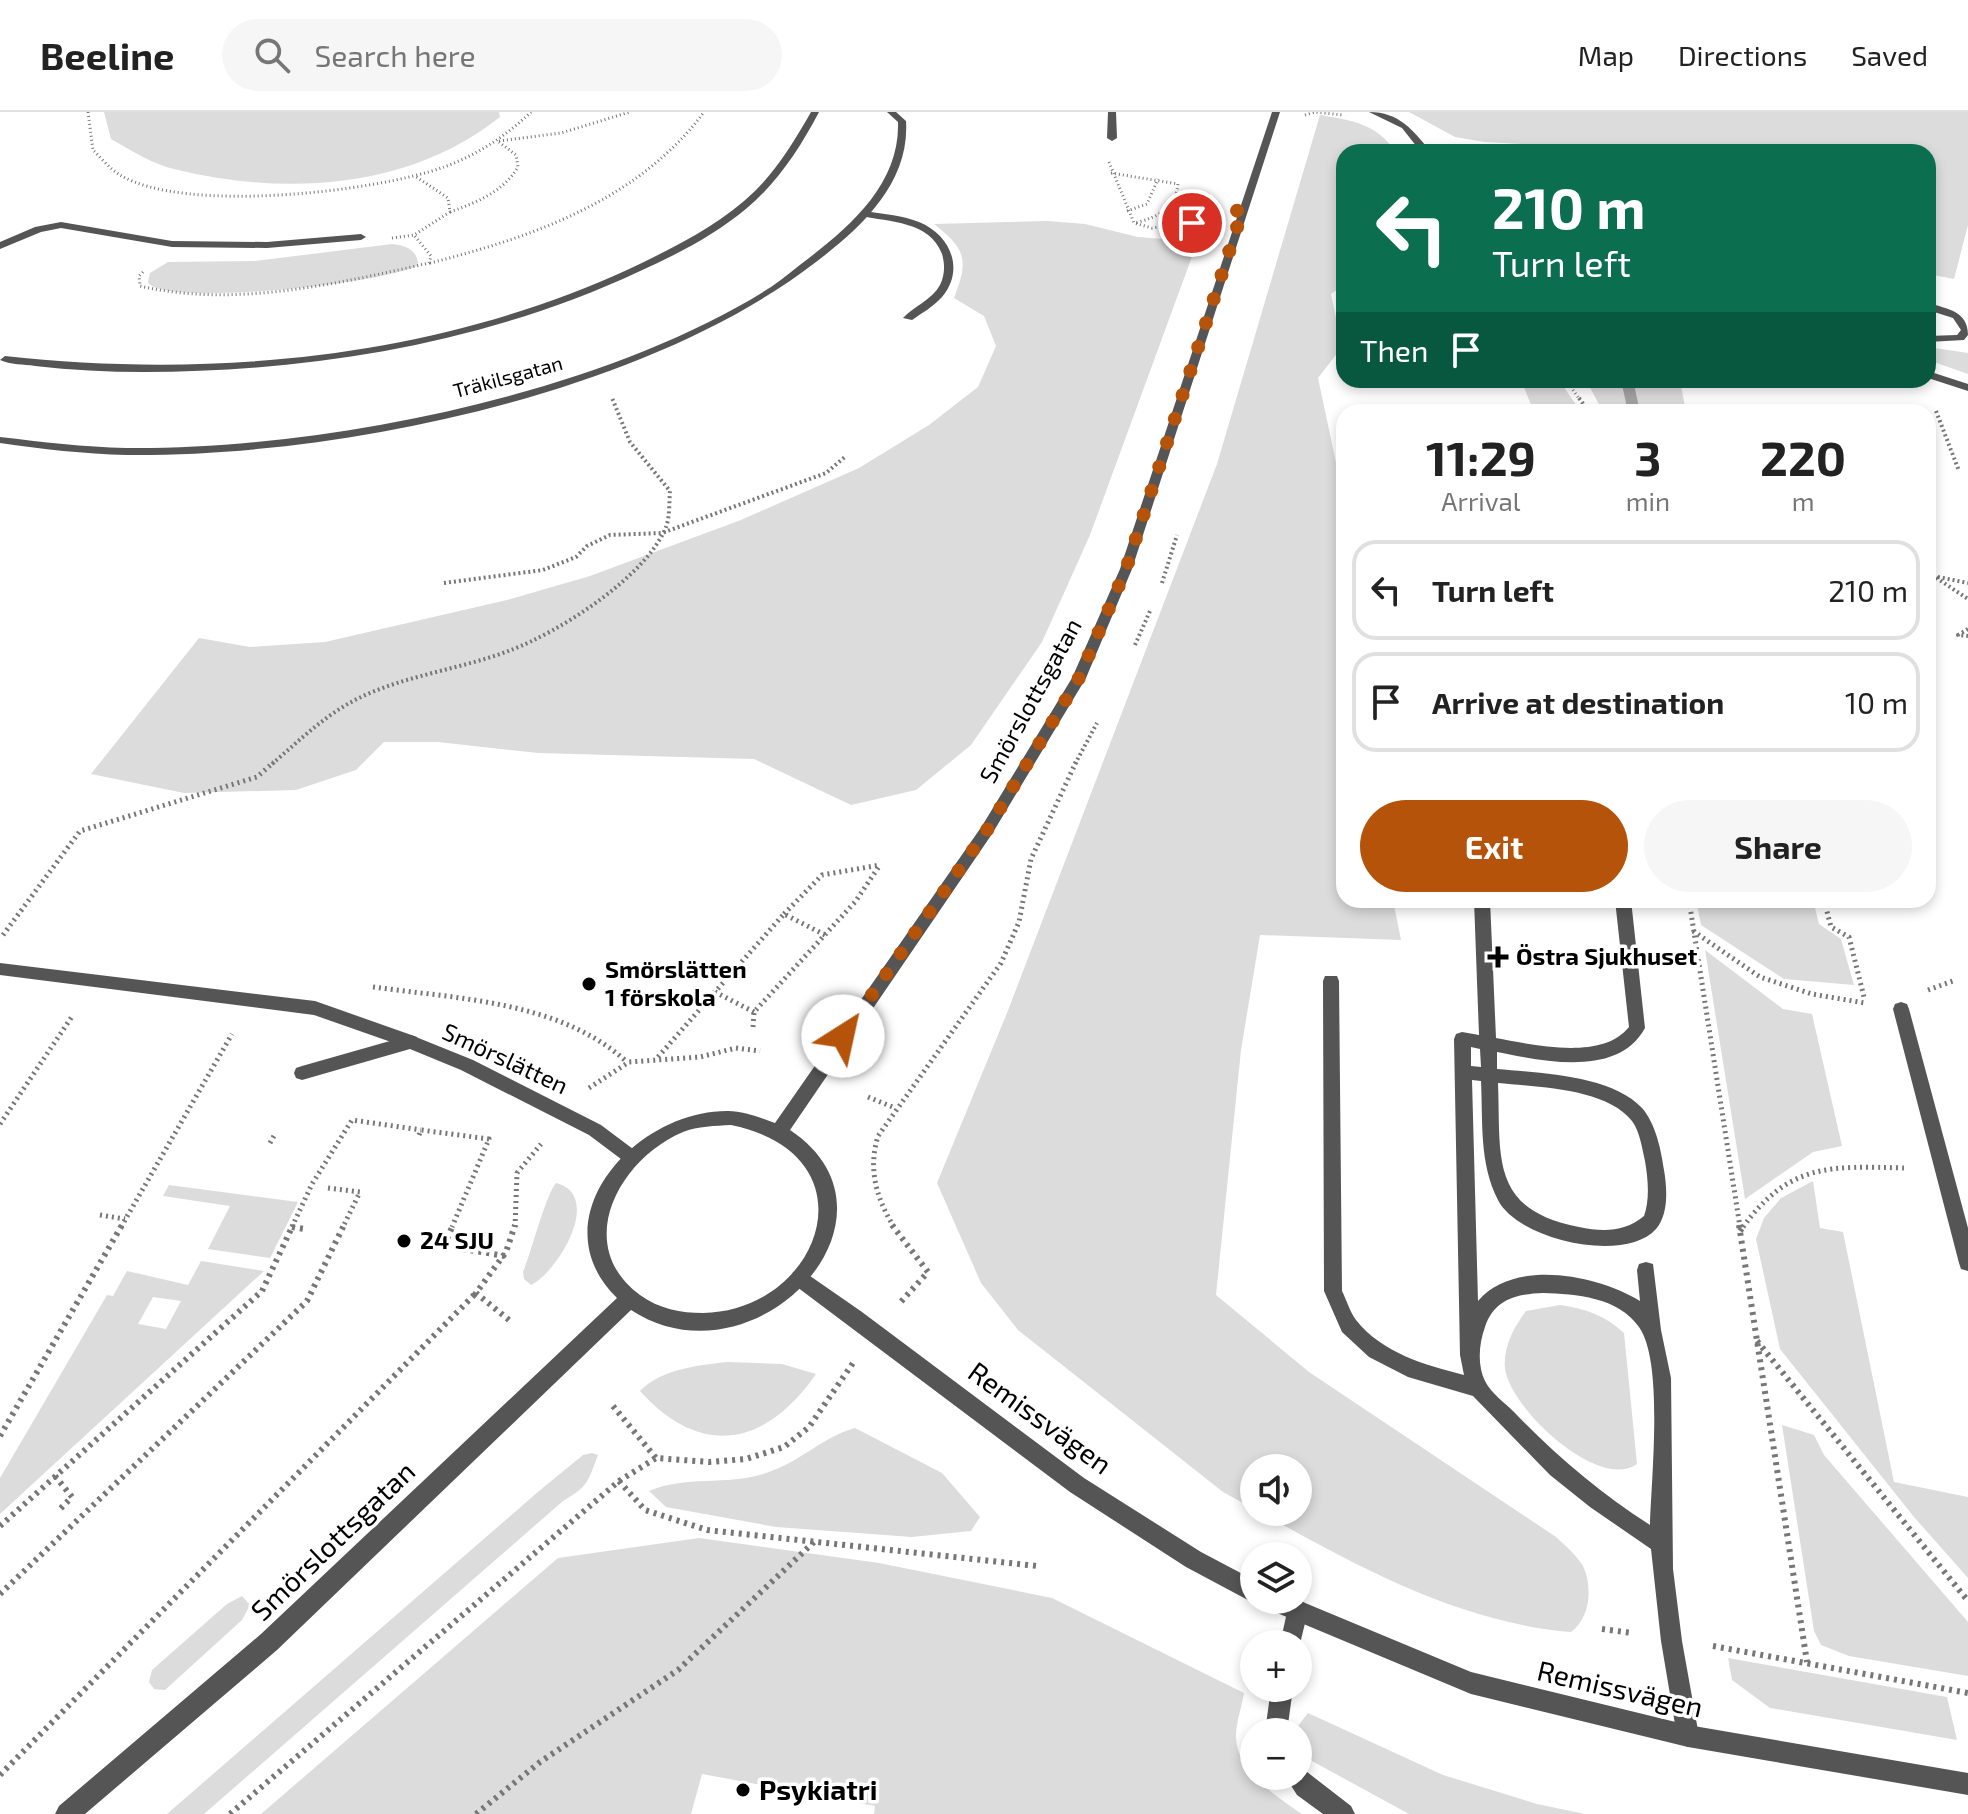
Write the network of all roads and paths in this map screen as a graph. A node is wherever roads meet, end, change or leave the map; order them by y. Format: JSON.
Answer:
{"nodes":[{"id":1,"x":88,"y":112,"type":"edge"},
{"id":2,"x":531,"y":112,"type":"edge"},
{"id":3,"x":630,"y":112,"type":"edge"},
{"id":4,"x":704,"y":112,"type":"edge"},
{"id":5,"x":815,"y":112,"type":"edge"},
{"id":6,"x":891,"y":112,"type":"edge"},
{"id":7,"x":1112,"y":112,"type":"edge"},
{"id":8,"x":1276,"y":112,"type":"edge"},
{"id":9,"x":1373,"y":112,"type":"edge"},
{"id":10,"x":1112,"y":138,"type":"joint"},
{"id":11,"x":498,"y":141,"type":"junction"},
{"id":12,"x":1420,"y":144,"type":"edge"},
{"id":13,"x":1111,"y":173,"type":"junction"},
{"id":14,"x":415,"y":176,"type":"junction"},
{"id":15,"x":1158,"y":179,"type":"junction"},
{"id":16,"x":1243,"y":209,"type":"junction"},
{"id":17,"x":1127,"y":211,"type":"junction"},
{"id":18,"x":450,"y":212,"type":"junction"},
{"id":19,"x":864,"y":214,"type":"junction"},
{"id":20,"x":1134,"y":223,"type":"junction"},
{"id":21,"x":361,"y":237,"type":"joint"},
{"id":22,"x":0,"y":246,"type":"edge"},
{"id":23,"x":429,"y":263,"type":"dead end"},
{"id":24,"x":1936,"y":309,"type":"edge"},
{"id":25,"x":908,"y":318,"type":"dead end"},
{"id":26,"x":1936,"y":339,"type":"edge"},
{"id":27,"x":5,"y":359,"type":"dead end"},
{"id":28,"x":590,"y":374,"type":"junction"},
{"id":29,"x":1936,"y":377,"type":"edge"},
{"id":30,"x":1968,"y":388,"type":"edge"},
{"id":31,"x":1936,"y":412,"type":"edge"},
{"id":32,"x":0,"y":440,"type":"edge"},
{"id":33,"x":846,"y":456,"type":"dead end"},
{"id":34,"x":1959,"y":471,"type":"dead end"},
{"id":35,"x":662,"y":533,"type":"junction"},
{"id":36,"x":1936,"y":576,"type":"edge"},
{"id":37,"x":1936,"y":579,"type":"edge"},
{"id":38,"x":444,"y":583,"type":"dead end"},
{"id":39,"x":1968,"y":583,"type":"edge"},
{"id":40,"x":1968,"y":599,"type":"edge"},
{"id":41,"x":1968,"y":629,"type":"edge"},
{"id":42,"x":1968,"y":636,"type":"edge"},
{"id":43,"x":1482,"y":908,"type":"edge"},
{"id":44,"x":1624,"y":908,"type":"edge"},
{"id":45,"x":1690,"y":908,"type":"edge"},
{"id":46,"x":1826,"y":908,"type":"edge"},
{"id":47,"x":784,"y":914,"type":"junction"},
{"id":48,"x":1693,"y":930,"type":"junction"},
{"id":49,"x":825,"y":935,"type":"junction"},
{"id":50,"x":0,"y":939,"type":"edge"},
{"id":51,"x":0,"y":969,"type":"edge"},
{"id":52,"x":95,"y":981,"type":"junction"},
{"id":53,"x":1331,"y":981,"type":"dead end"},
{"id":54,"x":370,"y":987,"type":"dead end"},
{"id":55,"x":1862,"y":987,"type":"dead end"},
{"id":56,"x":715,"y":992,"type":"junction"},
{"id":57,"x":251,"y":1000,"type":"junction"},
{"id":58,"x":1901,"y":1009,"type":"joint"},
{"id":59,"x":754,"y":1012,"type":"junction"},
{"id":60,"x":753,"y":1027,"type":"dead end"},
{"id":61,"x":411,"y":1042,"type":"junction"},
{"id":62,"x":658,"y":1057,"type":"dead end"},
{"id":63,"x":627,"y":1062,"type":"dead end"},
{"id":64,"x":1463,"y":1072,"type":"junction"},
{"id":65,"x":302,"y":1073,"type":"dead end"},
{"id":66,"x":1489,"y":1075,"type":"edge"},
{"id":67,"x":1489,"y":1075,"type":"edge"},
{"id":68,"x":1489,"y":1075,"type":"edge"},
{"id":69,"x":1489,"y":1075,"type":"edge"},
{"id":70,"x":868,"y":1097,"type":"dead end"},
{"id":71,"x":895,"y":1108,"type":"dead end"},
{"id":72,"x":0,"y":1124,"type":"edge"},
{"id":73,"x":780,"y":1131,"type":"junction"},
{"id":74,"x":275,"y":1134,"type":"dead end"},
{"id":75,"x":270,"y":1143,"type":"dead end"},
{"id":76,"x":631,"y":1157,"type":"junction"},
{"id":77,"x":1943,"y":1169,"type":"junction"},
{"id":78,"x":328,"y":1188,"type":"dead end"},
{"id":79,"x":100,"y":1215,"type":"dead end"},
{"id":80,"x":125,"y":1219,"type":"junction"},
{"id":81,"x":292,"y":1227,"type":"junction"},
{"id":82,"x":305,"y":1229,"type":"dead end"},
{"id":83,"x":1740,"y":1232,"type":"junction"},
{"id":84,"x":1967,"y":1250,"type":"edge"},
{"id":85,"x":505,"y":1256,"type":"dead end"},
{"id":86,"x":1646,"y":1270,"type":"dead end"},
{"id":87,"x":800,"y":1278,"type":"junction"},
{"id":88,"x":476,"y":1293,"type":"dead end"},
{"id":89,"x":629,"y":1299,"type":"junction"},
{"id":90,"x":1652,"y":1332,"type":"junction"},
{"id":91,"x":1757,"y":1341,"type":"junction"},
{"id":92,"x":1470,"y":1355,"type":"junction"},
{"id":93,"x":1478,"y":1388,"type":"junction"},
{"id":94,"x":830,"y":1397,"type":"dead end"},
{"id":95,"x":613,"y":1406,"type":"dead end"},
{"id":96,"x":0,"y":1436,"type":"edge"},
{"id":97,"x":656,"y":1458,"type":"junction"},
{"id":98,"x":55,"y":1476,"type":"junction"},
{"id":99,"x":619,"y":1481,"type":"junction"},
{"id":100,"x":58,"y":1511,"type":"dead end"},
{"id":101,"x":0,"y":1526,"type":"edge"},
{"id":102,"x":814,"y":1541,"type":"junction"},
{"id":103,"x":1661,"y":1543,"type":"junction"},
{"id":104,"x":1037,"y":1566,"type":"dead end"},
{"id":105,"x":1240,"y":1584,"type":"edge"},
{"id":106,"x":0,"y":1594,"type":"edge"},
{"id":107,"x":1968,"y":1601,"type":"edge"},
{"id":108,"x":1304,"y":1614,"type":"edge"},
{"id":109,"x":1602,"y":1629,"type":"dead end"},
{"id":110,"x":1669,"y":1639,"type":"junction"},
{"id":111,"x":1807,"y":1662,"type":"junction"},
{"id":112,"x":1968,"y":1693,"type":"edge"},
{"id":113,"x":1688,"y":1736,"type":"junction"},
{"id":114,"x":0,"y":1775,"type":"edge"},
{"id":115,"x":1968,"y":1784,"type":"edge"},
{"id":116,"x":1312,"y":1789,"type":"edge"},
{"id":117,"x":67,"y":1814,"type":"edge"},
{"id":118,"x":230,"y":1814,"type":"edge"},
{"id":119,"x":476,"y":1814,"type":"edge"},
{"id":120,"x":1343,"y":1814,"type":"edge"}],
"edges":[{"from":1,"to":14,"type":"path"},
{"from":2,"to":11,"type":"path"},
{"from":3,"to":11,"type":"path"},
{"from":4,"to":23,"type":"path"},
{"from":5,"to":27,"type":"street"},
{"from":6,"to":19,"type":"street","name":"Träkilsgatan"},
{"from":7,"to":10,"type":"street"},
{"from":8,"to":16,"type":"street","name":"Smörslottsgatan"},
{"from":9,"to":12,"type":"street"},
{"from":10,"to":13,"type":"path"},
{"from":11,"to":14,"type":"path"},
{"from":11,"to":18,"type":"path"},
{"from":13,"to":15,"type":"path"},
{"from":13,"to":17,"type":"path"},
{"from":14,"to":18,"type":"path"},
{"from":15,"to":17,"type":"path"},
{"from":15,"to":20,"type":"path"},
{"from":16,"to":20,"type":"path"},
{"from":16,"to":73,"type":"street","name":"Smörslottsgatan"},
{"from":17,"to":20,"type":"path"},
{"from":18,"to":21,"type":"path"},
{"from":19,"to":25,"type":"street"},
{"from":19,"to":28,"type":"street","name":"Träkilsgatan"},
{"from":21,"to":22,"type":"street"},
{"from":24,"to":26,"type":"street"},
{"from":28,"to":32,"type":"street","name":"Träkilsgatan"},
{"from":28,"to":35,"type":"path"},
{"from":29,"to":30,"type":"street"},
{"from":31,"to":34,"type":"path"},
{"from":33,"to":35,"type":"path"},
{"from":35,"to":38,"type":"path"},
{"from":35,"to":50,"type":"path"},
{"from":36,"to":39,"type":"path"},
{"from":37,"to":40,"type":"path"},
{"from":41,"to":42,"type":"path"},
{"from":43,"to":69,"type":"street"},
{"from":44,"to":64,"type":"street"},
{"from":45,"to":48,"type":"path"},
{"from":46,"to":55,"type":"path"},
{"from":47,"to":49,"type":"path"},
{"from":47,"to":49,"type":"path"},
{"from":47,"to":56,"type":"path"},
{"from":48,"to":58,"type":"path"},
{"from":48,"to":83,"type":"path"},
{"from":49,"to":59,"type":"path"},
{"from":51,"to":52,"type":"street"},
{"from":52,"to":57,"type":"street"},
{"from":52,"to":72,"type":"path"},
{"from":53,"to":93,"type":"street"},
{"from":54,"to":63,"type":"path"},
{"from":56,"to":59,"type":"path"},
{"from":56,"to":62,"type":"path"},
{"from":57,"to":61,"type":"street"},
{"from":57,"to":80,"type":"path"},
{"from":58,"to":77,"type":"street"},
{"from":59,"to":60,"type":"path"},
{"from":61,"to":65,"type":"street","name":"Smörslätten"},
{"from":61,"to":76,"type":"street","name":"Smörslätten"},
{"from":64,"to":66,"type":"street"},
{"from":64,"to":92,"type":"street"},
{"from":67,"to":68,"type":"street"},
{"from":70,"to":71,"type":"path"},
{"from":73,"to":76,"type":"street"},
{"from":73,"to":87,"type":"street"},
{"from":74,"to":75,"type":"path"},
{"from":76,"to":89,"type":"street"},
{"from":77,"to":83,"type":"path"},
{"from":77,"to":84,"type":"street"},
{"from":78,"to":106,"type":"path"},
{"from":79,"to":80,"type":"path"},
{"from":80,"to":96,"type":"path"},
{"from":81,"to":82,"type":"path"},
{"from":81,"to":85,"type":"path"},
{"from":81,"to":98,"type":"path"},
{"from":83,"to":91,"type":"path"},
{"from":86,"to":90,"type":"street"},
{"from":87,"to":89,"type":"street"},
{"from":87,"to":105,"type":"street","name":"Remissvägen"},
{"from":88,"to":114,"type":"path"},
{"from":89,"to":117,"type":"street","name":"Smörslottsgatan"},
{"from":90,"to":92,"type":"street"},
{"from":90,"to":103,"type":"street"},
{"from":91,"to":107,"type":"path"},
{"from":91,"to":111,"type":"path"},
{"from":92,"to":93,"type":"street"},
{"from":93,"to":103,"type":"street"},
{"from":94,"to":97,"type":"path"},
{"from":95,"to":97,"type":"path"},
{"from":97,"to":99,"type":"path"},
{"from":98,"to":100,"type":"path"},
{"from":98,"to":101,"type":"path"},
{"from":99,"to":102,"type":"path"},
{"from":99,"to":118,"type":"path"},
{"from":102,"to":104,"type":"path"},
{"from":102,"to":119,"type":"path"},
{"from":103,"to":110,"type":"street"},
{"from":108,"to":113,"type":"street","name":"Remissvägen"},
{"from":109,"to":110,"type":"path"},
{"from":110,"to":111,"type":"path"},
{"from":110,"to":113,"type":"street"},
{"from":111,"to":112,"type":"path"},
{"from":113,"to":115,"type":"street","name":"Remissvägen"},
{"from":116,"to":120,"type":"street"}]}
